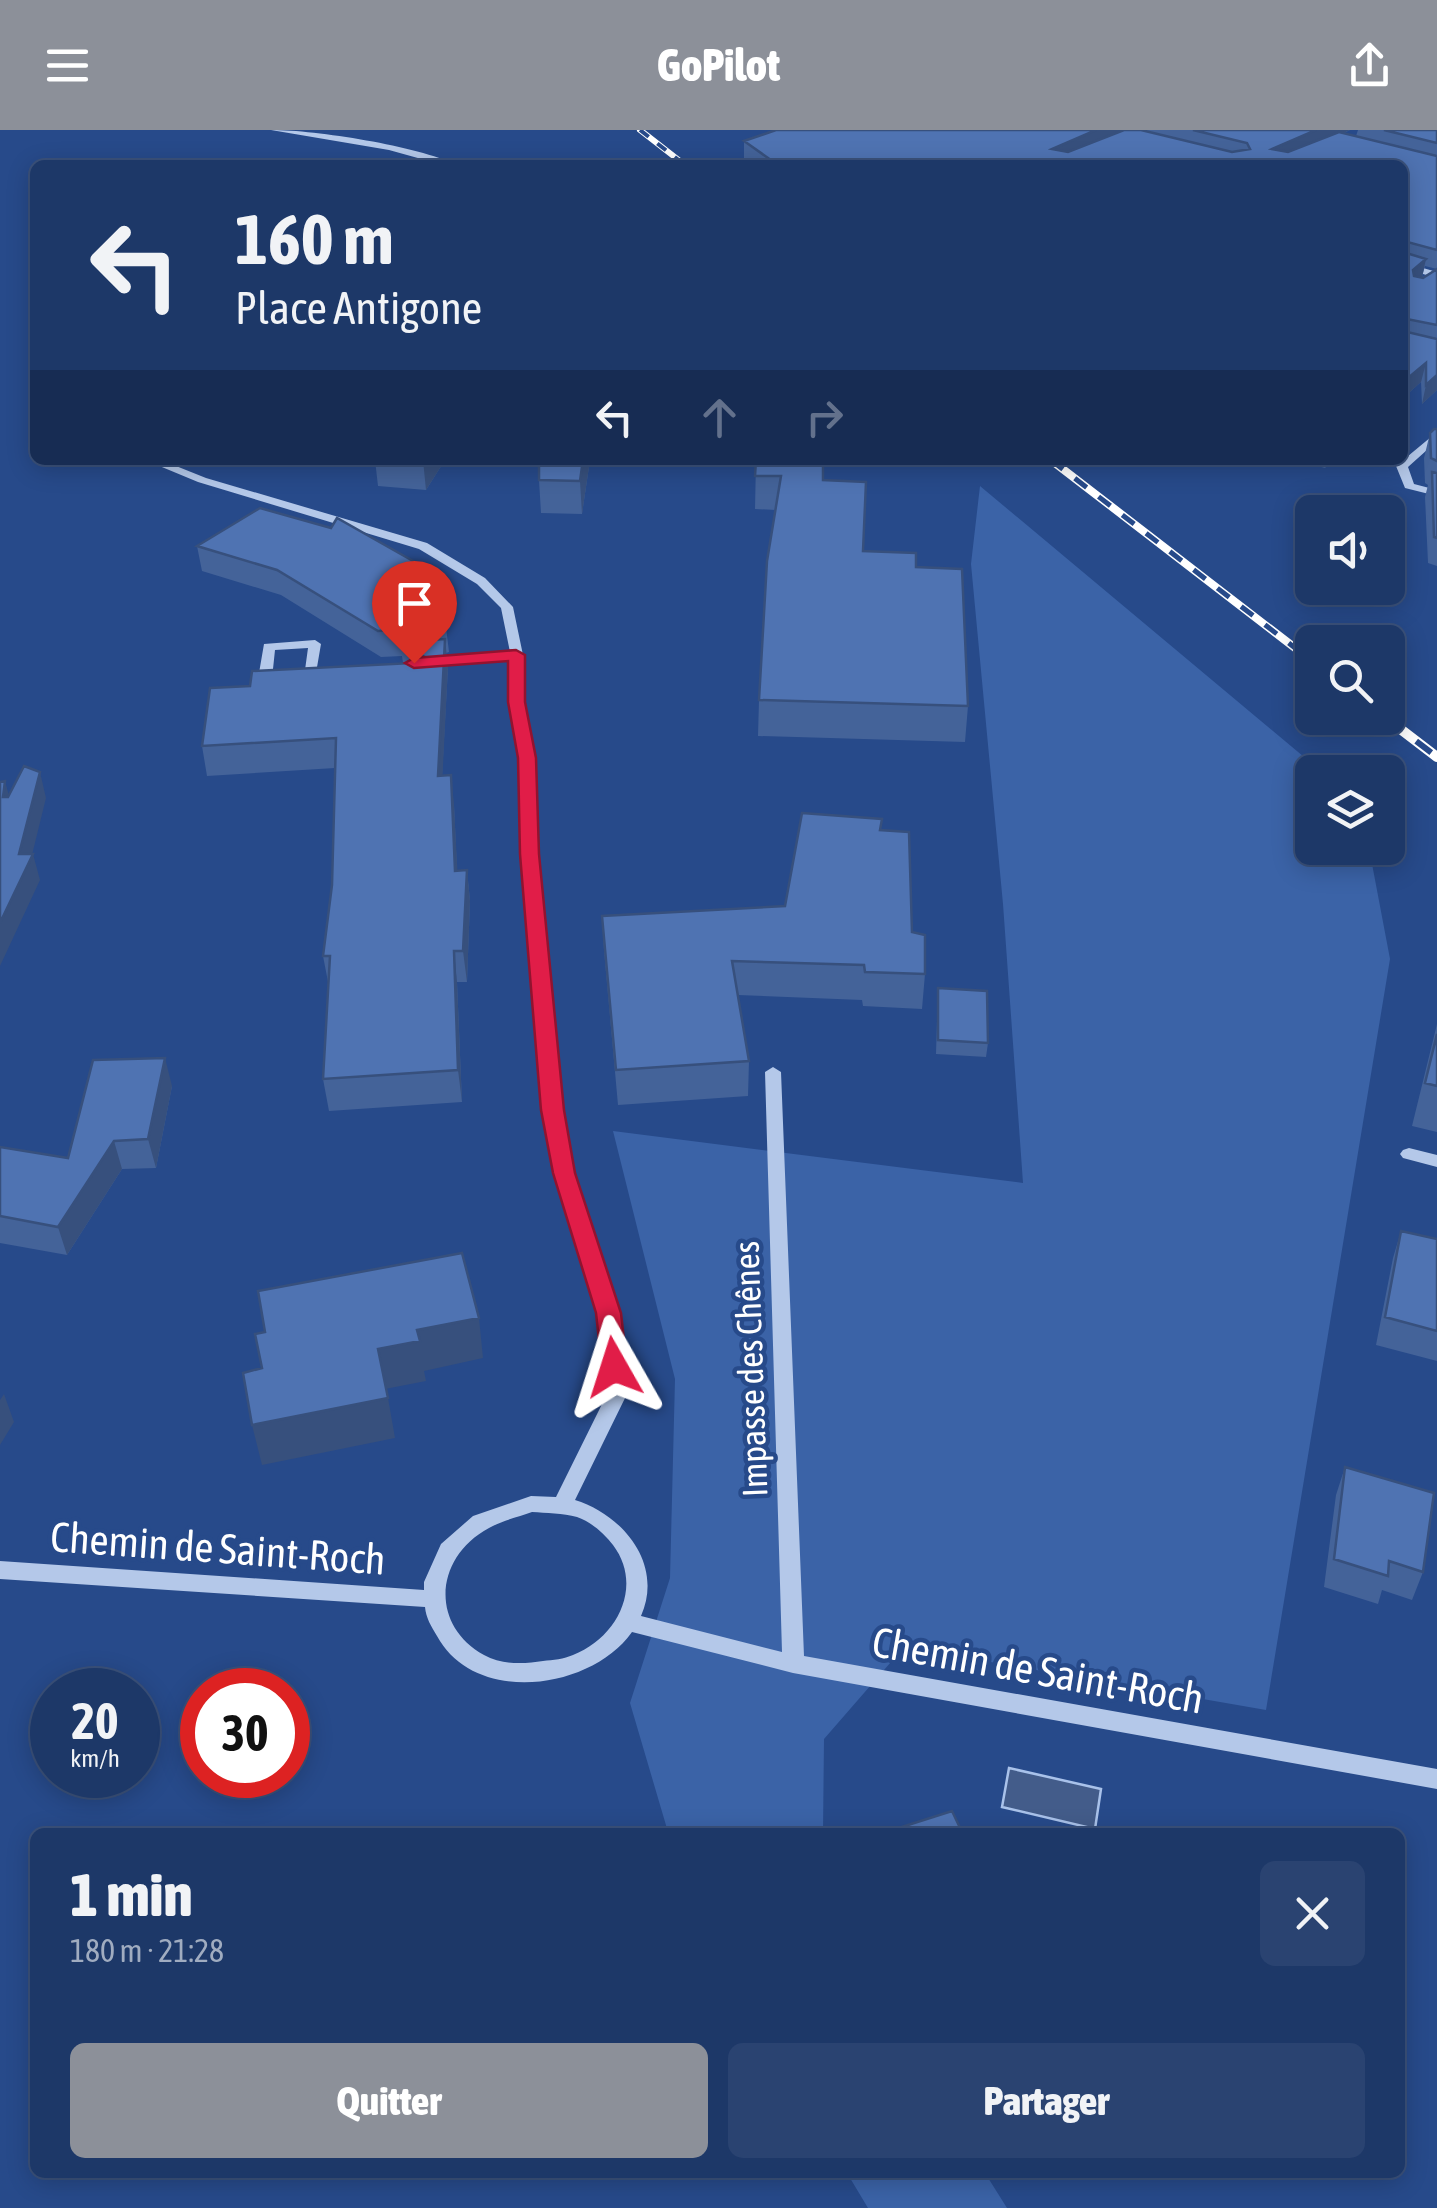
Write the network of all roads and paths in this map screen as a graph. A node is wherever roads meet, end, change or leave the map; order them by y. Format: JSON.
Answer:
{"nodes":[{"id":1,"x":276,"y":130,"type":"edge"},
{"id":2,"x":434,"y":160,"type":"edge"},
{"id":3,"x":1408,"y":267,"type":"edge"},
{"id":4,"x":1437,"y":276,"type":"edge"},
{"id":5,"x":1427,"y":283,"type":"edge"},
{"id":6,"x":1437,"y":435,"type":"edge"},
{"id":7,"x":1408,"y":461,"type":"edge"},
{"id":8,"x":164,"y":465,"type":"edge"},
{"id":9,"x":1403,"y":465,"type":"edge"},
{"id":10,"x":1437,"y":493,"type":"edge"},
{"id":11,"x":516,"y":655,"type":"junction"},
{"id":12,"x":404,"y":663,"type":"edge"},
{"id":13,"x":330,"y":669,"type":"edge"},
{"id":14,"x":311,"y":670,"type":"edge"},
{"id":15,"x":774,"y":1072,"type":"dead end"},
{"id":16,"x":1409,"y":1154,"type":"dead end"},
{"id":17,"x":1437,"y":1161,"type":"edge"},
{"id":18,"x":562,"y":1506,"type":"junction"},
{"id":19,"x":0,"y":1570,"type":"edge"},
{"id":20,"x":432,"y":1599,"type":"junction"},
{"id":21,"x":628,"y":1622,"type":"junction"},
{"id":22,"x":793,"y":1664,"type":"junction"},
{"id":23,"x":1437,"y":1779,"type":"edge"}],
"edges":[{"from":1,"to":2,"type":"street"},
{"from":3,"to":4,"type":"street"},
{"from":4,"to":5,"type":"street"},
{"from":6,"to":7,"type":"street"},
{"from":8,"to":11,"type":"street"},
{"from":9,"to":10,"type":"street"},
{"from":11,"to":12,"type":"street"},
{"from":11,"to":18,"type":"street"},
{"from":13,"to":14,"type":"street"},
{"from":15,"to":22,"type":"street","name":"Impasse des Chênes"},
{"from":16,"to":17,"type":"street"},
{"from":18,"to":20,"type":"street"},
{"from":18,"to":21,"type":"street"},
{"from":19,"to":20,"type":"street","name":"Chemin de Saint-Roch"},
{"from":20,"to":21,"type":"street"},
{"from":21,"to":22,"type":"street","name":"Chemin de Saint-Roch"},
{"from":22,"to":23,"type":"street","name":"Chemin de Saint-Roch"}]}
